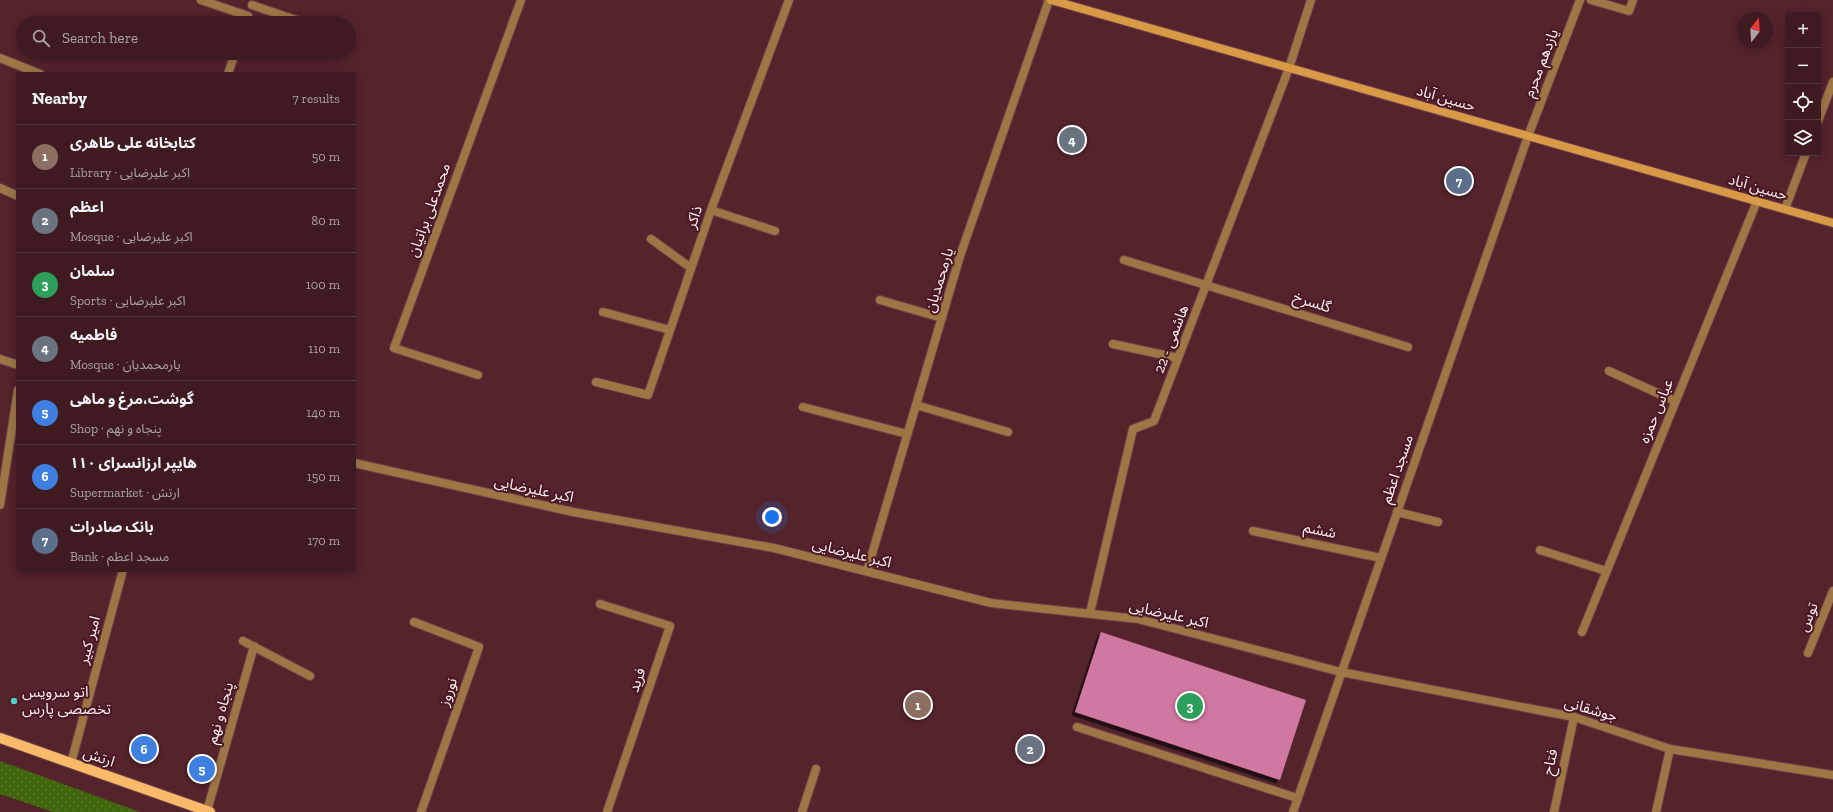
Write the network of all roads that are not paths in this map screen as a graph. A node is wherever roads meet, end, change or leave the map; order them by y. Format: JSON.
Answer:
{"nodes":[{"id":1,"x":201,"y":0,"type":"edge"},
{"id":2,"x":521,"y":0,"type":"edge"},
{"id":3,"x":789,"y":0,"type":"edge"},
{"id":4,"x":1050,"y":0,"type":"edge"},
{"id":5,"x":1311,"y":0,"type":"edge"},
{"id":6,"x":1580,"y":0,"type":"edge"},
{"id":7,"x":1591,"y":0,"type":"edge"},
{"id":8,"x":1633,"y":0,"type":"edge"},
{"id":9,"x":253,"y":2,"type":"edge"},
{"id":10,"x":238,"y":16,"type":"edge"},
{"id":11,"x":248,"y":16,"type":"edge"},
{"id":12,"x":288,"y":16,"type":"edge"},
{"id":13,"x":0,"y":58,"type":"edge"},
{"id":14,"x":233,"y":60,"type":"edge"},
{"id":15,"x":1289,"y":68,"type":"junction"},
{"id":16,"x":35,"y":72,"type":"edge"},
{"id":17,"x":229,"y":72,"type":"edge"},
{"id":18,"x":1833,"y":82,"type":"edge"},
{"id":19,"x":1818,"y":120,"type":"edge"},
{"id":20,"x":1528,"y":136,"type":"junction"},
{"id":21,"x":1805,"y":156,"type":"edge"},
{"id":22,"x":0,"y":188,"type":"edge"},
{"id":23,"x":16,"y":195,"type":"edge"},
{"id":24,"x":1756,"y":201,"type":"junction"},
{"id":25,"x":1785,"y":209,"type":"junction"},
{"id":26,"x":711,"y":210,"type":"junction"},
{"id":27,"x":1833,"y":222,"type":"edge"},
{"id":28,"x":775,"y":231,"type":"dead end"},
{"id":29,"x":651,"y":239,"type":"dead end"},
{"id":30,"x":1124,"y":260,"type":"dead end"},
{"id":31,"x":691,"y":268,"type":"junction"},
{"id":32,"x":1207,"y":284,"type":"junction"},
{"id":33,"x":880,"y":300,"type":"dead end"},
{"id":34,"x":603,"y":312,"type":"dead end"},
{"id":35,"x":942,"y":318,"type":"junction"},
{"id":36,"x":670,"y":330,"type":"junction"},
{"id":37,"x":1113,"y":344,"type":"dead end"},
{"id":38,"x":1408,"y":347,"type":"dead end"},
{"id":39,"x":1178,"y":358,"type":"junction"},
{"id":40,"x":0,"y":360,"type":"edge"},
{"id":41,"x":16,"y":364,"type":"edge"},
{"id":42,"x":1609,"y":371,"type":"dead end"},
{"id":43,"x":478,"y":375,"type":"dead end"},
{"id":44,"x":596,"y":382,"type":"dead end"},
{"id":45,"x":16,"y":401,"type":"edge"},
{"id":46,"x":1675,"y":401,"type":"junction"},
{"id":47,"x":916,"y":404,"type":"junction"},
{"id":48,"x":803,"y":407,"type":"dead end"},
{"id":49,"x":1008,"y":432,"type":"dead end"},
{"id":50,"x":907,"y":434,"type":"junction"},
{"id":51,"x":356,"y":463,"type":"edge"},
{"id":52,"x":2,"y":478,"type":"edge"},
{"id":53,"x":0,"y":504,"type":"edge"},
{"id":54,"x":1397,"y":512,"type":"junction"},
{"id":55,"x":1438,"y":522,"type":"dead end"},
{"id":56,"x":1253,"y":530,"type":"dead end"},
{"id":57,"x":1540,"y":550,"type":"dead end"},
{"id":58,"x":1381,"y":558,"type":"junction"},
{"id":59,"x":1606,"y":571,"type":"junction"},
{"id":60,"x":122,"y":572,"type":"edge"},
{"id":61,"x":867,"y":572,"type":"junction"},
{"id":62,"x":1833,"y":591,"type":"edge"},
{"id":63,"x":600,"y":604,"type":"dead end"},
{"id":64,"x":1090,"y":614,"type":"junction"},
{"id":65,"x":414,"y":622,"type":"dead end"},
{"id":66,"x":1582,"y":632,"type":"dead end"},
{"id":67,"x":243,"y":641,"type":"dead end"},
{"id":68,"x":254,"y":646,"type":"junction"},
{"id":69,"x":1808,"y":653,"type":"dead end"},
{"id":70,"x":1341,"y":672,"type":"junction"},
{"id":71,"x":310,"y":676,"type":"dead end"},
{"id":72,"x":1574,"y":717,"type":"junction"},
{"id":73,"x":1077,"y":727,"type":"dead end"},
{"id":74,"x":0,"y":738,"type":"edge"},
{"id":75,"x":1670,"y":749,"type":"junction"},
{"id":76,"x":71,"y":763,"type":"junction"},
{"id":77,"x":816,"y":770,"type":"dead end"},
{"id":78,"x":1833,"y":775,"type":"edge"},
{"id":79,"x":1298,"y":798,"type":"junction"},
{"id":80,"x":209,"y":811,"type":"edge"},
{"id":81,"x":421,"y":812,"type":"edge"},
{"id":82,"x":607,"y":812,"type":"edge"},
{"id":83,"x":802,"y":812,"type":"edge"},
{"id":84,"x":1293,"y":812,"type":"edge"},
{"id":85,"x":1554,"y":812,"type":"edge"},
{"id":86,"x":1656,"y":812,"type":"edge"}],
"edges":[{"from":1,"to":10,"type":"street"},
{"from":2,"to":43,"type":"street","name":"محمدعلی براتیان"},
{"from":3,"to":26,"type":"street","name":"ذاکر"},
{"from":4,"to":15,"type":"main road","name":"حسین آباد"},
{"from":4,"to":35,"type":"street","name":"یارمحمدیان"},
{"from":5,"to":15,"type":"street","name":"هاشمی - 22"},
{"from":6,"to":20,"type":"street","name":"یازدهم محرم"},
{"from":7,"to":8,"type":"street"},
{"from":9,"to":11,"type":"street"},
{"from":9,"to":12,"type":"street"},
{"from":13,"to":16,"type":"street"},
{"from":14,"to":17,"type":"street"},
{"from":15,"to":20,"type":"main road","name":"حسین آباد"},
{"from":15,"to":32,"type":"street","name":"هاشمی - 22"},
{"from":18,"to":19,"type":"street"},
{"from":20,"to":24,"type":"main road","name":"حسین آباد"},
{"from":20,"to":54,"type":"street","name":"مسجد اعظم"},
{"from":21,"to":25,"type":"street"},
{"from":22,"to":23,"type":"street"},
{"from":24,"to":25,"type":"main road","name":"حسین آباد"},
{"from":24,"to":46,"type":"street","name":"عباس حمزه"},
{"from":25,"to":27,"type":"main road","name":"حسین آباد"},
{"from":26,"to":28,"type":"street"},
{"from":26,"to":31,"type":"street","name":"ذاکر"},
{"from":29,"to":31,"type":"street"},
{"from":30,"to":32,"type":"street","name":"گلسرخ"},
{"from":31,"to":36,"type":"street","name":"ذاکر"},
{"from":32,"to":38,"type":"street","name":"گلسرخ"},
{"from":32,"to":39,"type":"street","name":"هاشمی - 22"},
{"from":33,"to":35,"type":"street"},
{"from":34,"to":36,"type":"street"},
{"from":35,"to":47,"type":"street","name":"یارمحمدیان"},
{"from":36,"to":44,"type":"street","name":"ذاکر"},
{"from":37,"to":39,"type":"street"},
{"from":39,"to":64,"type":"street","name":"هاشمی - 22"},
{"from":40,"to":41,"type":"street"},
{"from":42,"to":46,"type":"street"},
{"from":45,"to":52,"type":"street"},
{"from":46,"to":59,"type":"street","name":"عباس حمزه"},
{"from":47,"to":49,"type":"street"},
{"from":47,"to":50,"type":"street","name":"یارمحمدیان"},
{"from":48,"to":50,"type":"street"},
{"from":50,"to":61,"type":"street","name":"یارمحمدیان"},
{"from":51,"to":61,"type":"street","name":"اکبر علیرضایی"},
{"from":52,"to":53,"type":"street"},
{"from":54,"to":55,"type":"street"},
{"from":54,"to":58,"type":"street","name":"مسجد اعظم"},
{"from":56,"to":58,"type":"street","name":"ششم"},
{"from":57,"to":59,"type":"street"},
{"from":58,"to":70,"type":"street","name":"مسجد اعظم"},
{"from":59,"to":66,"type":"street","name":"عباس حمزه"},
{"from":60,"to":76,"type":"street","name":"امیر کبیر"},
{"from":61,"to":64,"type":"street","name":"اکبر علیرضایی"},
{"from":62,"to":69,"type":"street","name":"توس"},
{"from":63,"to":82,"type":"street","name":"فرید"},
{"from":64,"to":70,"type":"street","name":"اکبر علیرضایی"},
{"from":65,"to":81,"type":"street","name":"نوروز"},
{"from":67,"to":68,"type":"street"},
{"from":68,"to":71,"type":"street"},
{"from":68,"to":80,"type":"street","name":"پنجاه و نهم"},
{"from":70,"to":72,"type":"street","name":"جوشقانی"},
{"from":70,"to":79,"type":"street","name":"مسجد اعظم"},
{"from":72,"to":75,"type":"street","name":"جوشقانی"},
{"from":72,"to":85,"type":"street","name":"فتاح"},
{"from":73,"to":79,"type":"street"},
{"from":74,"to":76,"type":"main road","name":"ارتش"},
{"from":75,"to":78,"type":"street","name":"جوشقانی"},
{"from":75,"to":86,"type":"street"},
{"from":76,"to":80,"type":"main road","name":"ارتش"},
{"from":77,"to":83,"type":"street"},
{"from":79,"to":84,"type":"street","name":"مسجد اعظم"}]}
